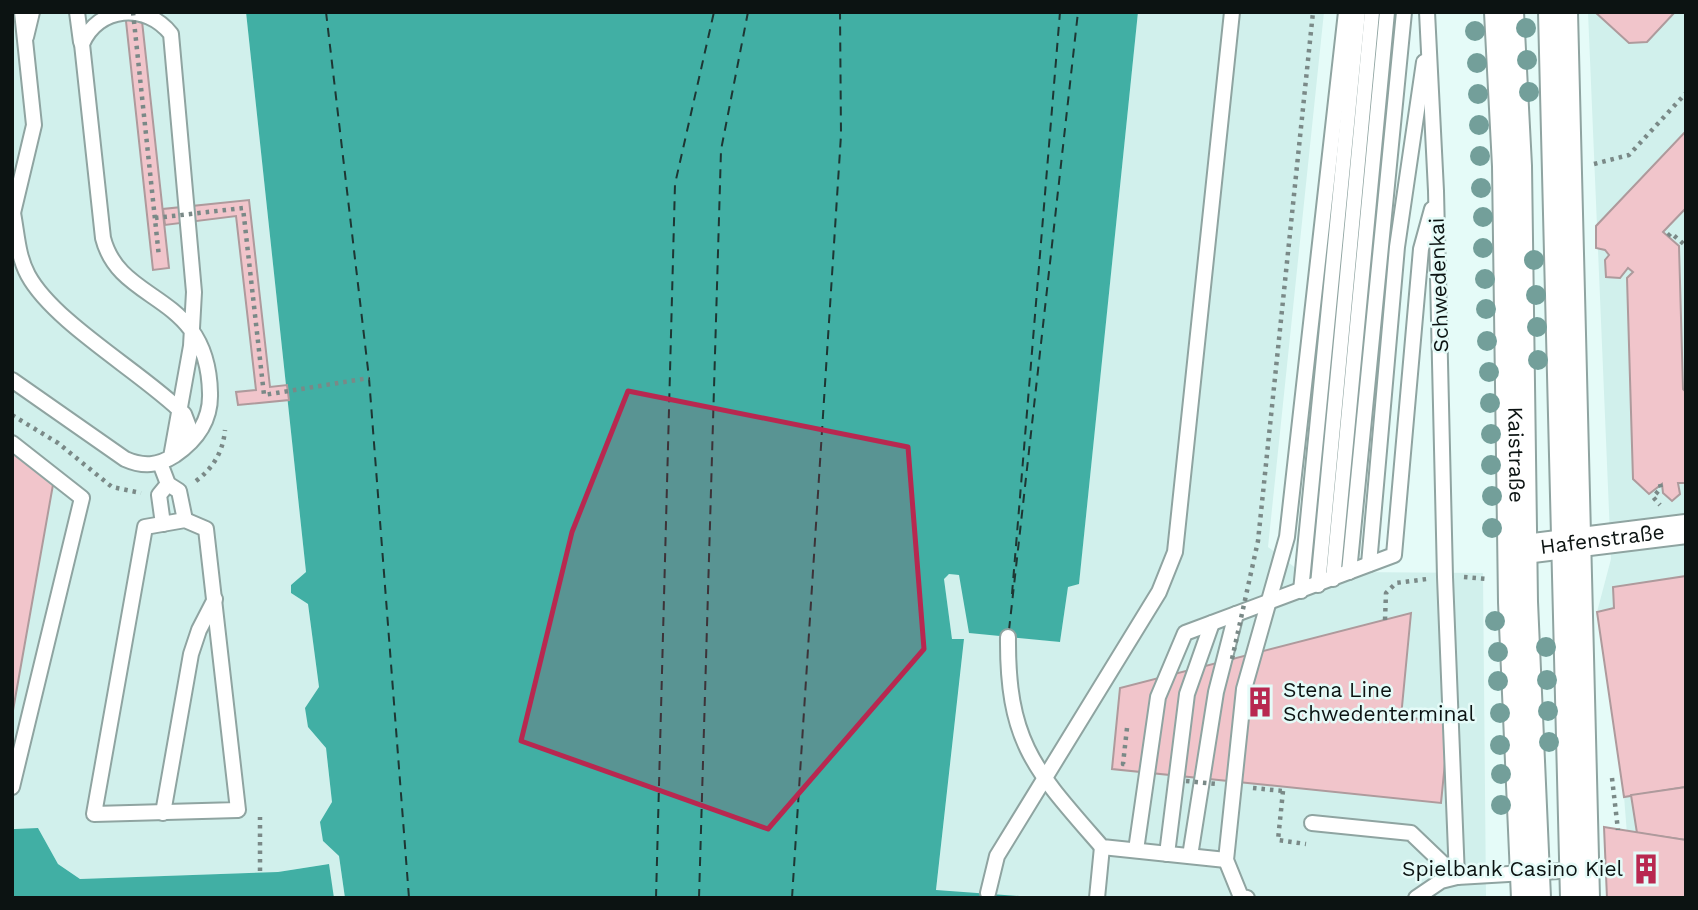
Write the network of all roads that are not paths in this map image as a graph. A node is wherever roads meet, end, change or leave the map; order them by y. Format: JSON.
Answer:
{"nodes":[{"id":1,"x":22,"y":12,"type":"edge"},
{"id":2,"x":32,"y":12,"type":"edge"},
{"id":3,"x":77,"y":12,"type":"edge"},
{"id":4,"x":1232,"y":12,"type":"edge"},
{"id":5,"x":1346,"y":12,"type":"edge"},
{"id":6,"x":1358,"y":12,"type":"edge"},
{"id":7,"x":1372,"y":12,"type":"edge"},
{"id":8,"x":1387,"y":12,"type":"edge"},
{"id":9,"x":1404,"y":12,"type":"edge"},
{"id":10,"x":1427,"y":12,"type":"edge"},
{"id":11,"x":1504,"y":12,"type":"edge"},
{"id":12,"x":1558,"y":12,"type":"edge"},
{"id":13,"x":12,"y":20,"type":"edge"},
{"id":14,"x":12,"y":30,"type":"edge"},
{"id":15,"x":1429,"y":30,"type":"junction"},
{"id":16,"x":25,"y":41,"type":"junction"},
{"id":17,"x":82,"y":44,"type":"junction"},
{"id":18,"x":1436,"y":191,"type":"junction"},
{"id":19,"x":13,"y":210,"type":"edge"},
{"id":20,"x":192,"y":329,"type":"junction"},
{"id":21,"x":12,"y":380,"type":"edge"},
{"id":22,"x":180,"y":410,"type":"junction"},
{"id":23,"x":12,"y":443,"type":"edge"},
{"id":24,"x":166,"y":460,"type":"junction"},
{"id":25,"x":168,"y":484,"type":"junction"},
{"id":26,"x":185,"y":520,"type":"junction"},
{"id":27,"x":163,"y":524,"type":"junction"},
{"id":28,"x":1686,"y":529,"type":"edge"},
{"id":29,"x":1572,"y":544,"type":"junction"},
{"id":30,"x":1517,"y":550,"type":"junction"},
{"id":31,"x":1368,"y":565,"type":"junction"},
{"id":32,"x":1349,"y":572,"type":"junction"},
{"id":33,"x":1333,"y":579,"type":"junction"},
{"id":34,"x":1318,"y":585,"type":"junction"},
{"id":35,"x":1301,"y":591,"type":"junction"},
{"id":36,"x":215,"y":599,"type":"junction"},
{"id":37,"x":1268,"y":604,"type":"junction"},
{"id":38,"x":1236,"y":614,"type":"junction"},
{"id":39,"x":1212,"y":623,"type":"junction"},
{"id":40,"x":1008,"y":637,"type":"dead end"},
{"id":41,"x":1045,"y":781,"type":"junction"},
{"id":42,"x":12,"y":787,"type":"edge"},
{"id":43,"x":163,"y":813,"type":"junction"},
{"id":44,"x":1312,"y":823,"type":"dead end"},
{"id":45,"x":1102,"y":847,"type":"junction"},
{"id":46,"x":1136,"y":850,"type":"junction"},
{"id":47,"x":1167,"y":854,"type":"junction"},
{"id":48,"x":1190,"y":856,"type":"junction"},
{"id":49,"x":1226,"y":860,"type":"junction"},
{"id":50,"x":1458,"y":877,"type":"junction"},
{"id":51,"x":1580,"y":884,"type":"edge"},
{"id":52,"x":1531,"y":886,"type":"edge"},
{"id":53,"x":988,"y":893,"type":"dead end"},
{"id":54,"x":1097,"y":898,"type":"edge"},
{"id":55,"x":1247,"y":898,"type":"edge"},
{"id":56,"x":1416,"y":898,"type":"edge"}],
"edges":[{"from":1,"to":16,"type":"lane"},
{"from":2,"to":16,"type":"lane"},
{"from":3,"to":17,"type":"lane"},
{"from":4,"to":41,"type":"lane"},
{"from":5,"to":37,"type":"lane"},
{"from":6,"to":35,"type":"lane"},
{"from":7,"to":34,"type":"lane"},
{"from":8,"to":33,"type":"lane"},
{"from":9,"to":32,"type":"lane"},
{"from":10,"to":15,"type":"lane","name":"Schwedenkai"},
{"from":11,"to":30,"type":"main road","name":"Kaistraße"},
{"from":12,"to":29,"type":"main road"},
{"from":13,"to":16,"type":"lane"},
{"from":14,"to":16,"type":"lane"},
{"from":15,"to":18,"type":"lane","name":"Schwedenkai"},
{"from":15,"to":31,"type":"lane"},
{"from":16,"to":19,"type":"lane"},
{"from":17,"to":20,"type":"lane"},
{"from":17,"to":20,"type":"lane"},
{"from":18,"to":31,"type":"lane"},
{"from":18,"to":50,"type":"lane","name":"Schwedenkai"},
{"from":19,"to":22,"type":"lane"},
{"from":20,"to":22,"type":"lane"},
{"from":20,"to":24,"type":"lane"},
{"from":21,"to":24,"type":"lane"},
{"from":22,"to":24,"type":"lane"},
{"from":23,"to":42,"type":"lane"},
{"from":24,"to":25,"type":"lane"},
{"from":25,"to":26,"type":"lane"},
{"from":25,"to":27,"type":"lane"},
{"from":26,"to":27,"type":"lane"},
{"from":26,"to":36,"type":"lane"},
{"from":27,"to":43,"type":"lane"},
{"from":28,"to":29,"type":"street","name":"Hafenstraße"},
{"from":29,"to":30,"type":"street","name":"Hafenstraße"},
{"from":29,"to":51,"type":"main road"},
{"from":30,"to":52,"type":"main road","name":"Kaistraße"},
{"from":31,"to":32,"type":"lane"},
{"from":32,"to":33,"type":"lane"},
{"from":33,"to":34,"type":"lane"},
{"from":34,"to":35,"type":"lane"},
{"from":35,"to":37,"type":"lane"},
{"from":36,"to":43,"type":"lane"},
{"from":36,"to":43,"type":"lane"},
{"from":37,"to":38,"type":"lane"},
{"from":37,"to":49,"type":"lane"},
{"from":38,"to":39,"type":"lane"},
{"from":38,"to":48,"type":"lane"},
{"from":39,"to":46,"type":"lane"},
{"from":39,"to":47,"type":"lane"},
{"from":40,"to":41,"type":"lane"},
{"from":41,"to":45,"type":"lane"},
{"from":41,"to":53,"type":"lane"},
{"from":44,"to":50,"type":"lane"},
{"from":45,"to":46,"type":"lane"},
{"from":45,"to":54,"type":"lane"},
{"from":46,"to":47,"type":"lane"},
{"from":47,"to":48,"type":"lane"},
{"from":48,"to":49,"type":"lane"},
{"from":49,"to":55,"type":"lane"},
{"from":50,"to":52,"type":"lane"},
{"from":50,"to":56,"type":"lane"},
{"from":51,"to":52,"type":"lane"}]}
